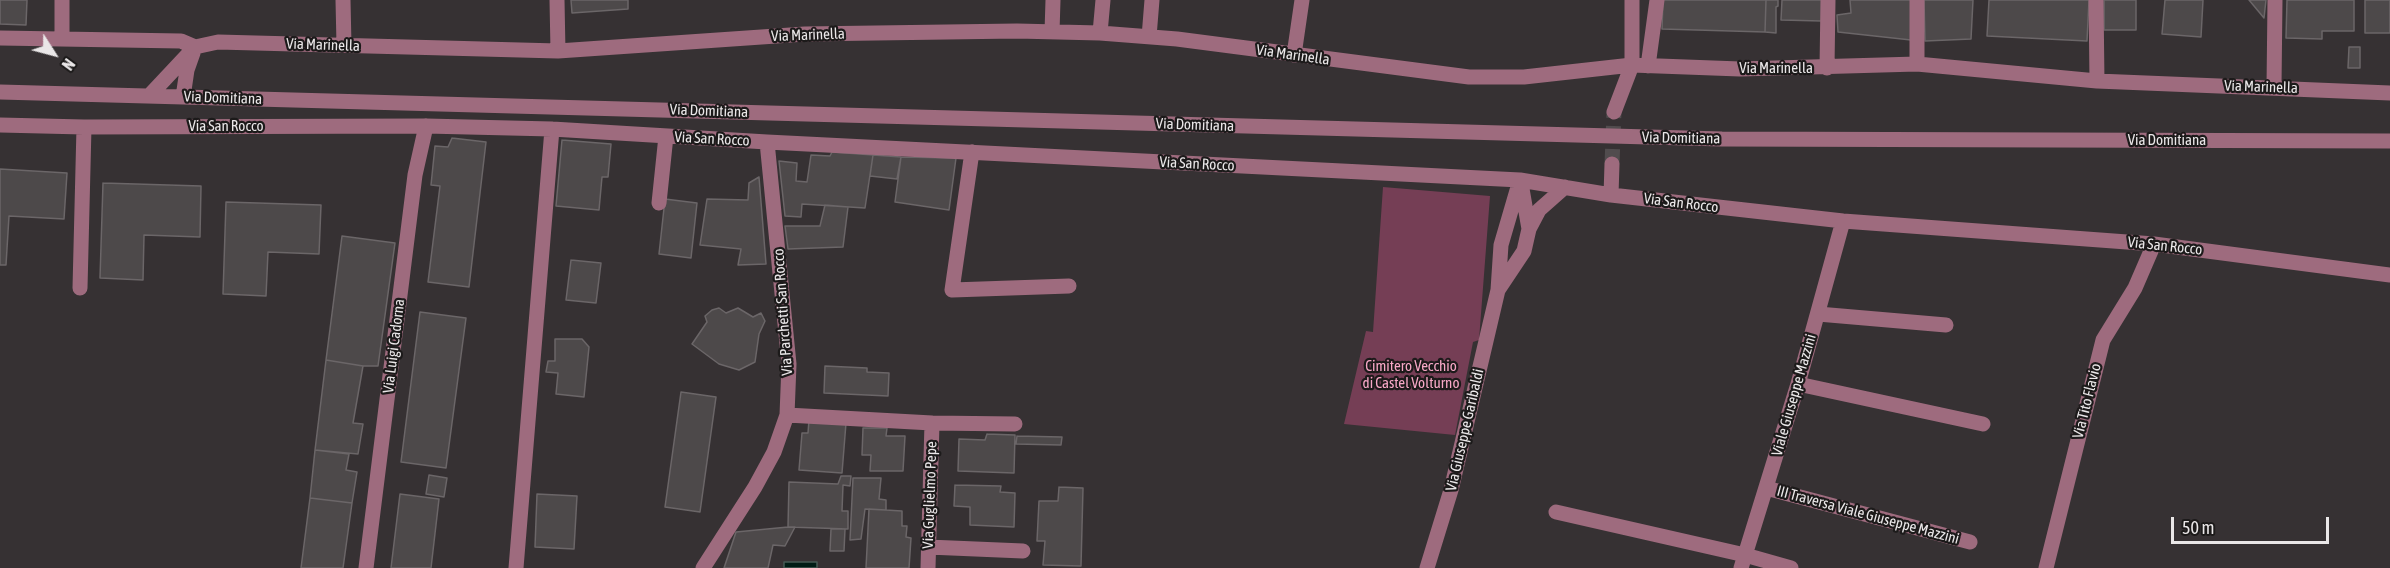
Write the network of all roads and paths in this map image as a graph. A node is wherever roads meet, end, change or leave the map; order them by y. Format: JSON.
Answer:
{"nodes":[{"id":1,"x":62,"y":0,"type":"edge"},
{"id":2,"x":343,"y":0,"type":"edge"},
{"id":3,"x":557,"y":0,"type":"edge"},
{"id":4,"x":1053,"y":0,"type":"edge"},
{"id":5,"x":1103,"y":0,"type":"edge"},
{"id":6,"x":1152,"y":0,"type":"edge"},
{"id":7,"x":1302,"y":0,"type":"edge"},
{"id":8,"x":1632,"y":0,"type":"edge"},
{"id":9,"x":1658,"y":0,"type":"edge"},
{"id":10,"x":1828,"y":0,"type":"edge"},
{"id":11,"x":1917,"y":0,"type":"edge"},
{"id":12,"x":2096,"y":0,"type":"edge"},
{"id":13,"x":2275,"y":0,"type":"edge"},
{"id":14,"x":1052,"y":32,"type":"junction"},
{"id":15,"x":1100,"y":33,"type":"junction"},
{"id":16,"x":1149,"y":37,"type":"junction"},
{"id":17,"x":0,"y":38,"type":"edge"},
{"id":18,"x":62,"y":39,"type":"junction"},
{"id":19,"x":344,"y":45,"type":"junction"},
{"id":20,"x":195,"y":47,"type":"junction"},
{"id":21,"x":558,"y":51,"type":"junction"},
{"id":22,"x":1294,"y":55,"type":"junction"},
{"id":23,"x":1917,"y":64,"type":"junction"},
{"id":24,"x":1632,"y":65,"type":"junction"},
{"id":25,"x":1648,"y":66,"type":"junction"},
{"id":26,"x":1827,"y":68,"type":"junction"},
{"id":27,"x":2097,"y":81,"type":"junction"},
{"id":28,"x":2274,"y":87,"type":"junction"},
{"id":29,"x":0,"y":92,"type":"edge"},
{"id":30,"x":2390,"y":93,"type":"edge"},
{"id":31,"x":149,"y":96,"type":"junction"},
{"id":32,"x":183,"y":97,"type":"junction"},
{"id":33,"x":1614,"y":112,"type":"tunnel mouth"},
{"id":34,"x":0,"y":125,"type":"edge"},
{"id":35,"x":426,"y":126,"type":"junction"},
{"id":36,"x":84,"y":127,"type":"junction"},
{"id":37,"x":552,"y":129,"type":"junction"},
{"id":38,"x":666,"y":136,"type":"junction"},
{"id":39,"x":2390,"y":141,"type":"edge"},
{"id":40,"x":767,"y":142,"type":"junction"},
{"id":41,"x":972,"y":152,"type":"junction"},
{"id":42,"x":1612,"y":164,"type":"tunnel mouth"},
{"id":43,"x":1520,"y":180,"type":"junction"},
{"id":44,"x":1565,"y":187,"type":"junction"},
{"id":45,"x":1611,"y":195,"type":"junction"},
{"id":46,"x":659,"y":203,"type":"dead end"},
{"id":47,"x":1844,"y":221,"type":"junction"},
{"id":48,"x":1529,"y":230,"type":"junction"},
{"id":49,"x":2154,"y":244,"type":"junction"},
{"id":50,"x":2390,"y":275,"type":"edge"},
{"id":51,"x":1069,"y":286,"type":"dead end"},
{"id":52,"x":80,"y":288,"type":"dead end"},
{"id":53,"x":1498,"y":291,"type":"junction"},
{"id":54,"x":1818,"y":314,"type":"junction"},
{"id":55,"x":1946,"y":325,"type":"dead end"},
{"id":56,"x":1798,"y":384,"type":"junction"},
{"id":57,"x":787,"y":415,"type":"junction"},
{"id":58,"x":932,"y":423,"type":"junction"},
{"id":59,"x":1015,"y":424,"type":"dead end"},
{"id":60,"x":1983,"y":424,"type":"dead end"},
{"id":61,"x":1766,"y":488,"type":"junction"},
{"id":62,"x":1556,"y":512,"type":"dead end"},
{"id":63,"x":1970,"y":542,"type":"dead end"},
{"id":64,"x":928,"y":548,"type":"junction"},
{"id":65,"x":1023,"y":551,"type":"dead end"},
{"id":66,"x":1743,"y":561,"type":"edge"},
{"id":67,"x":1433,"y":567,"type":"edge"},
{"id":68,"x":366,"y":568,"type":"edge"},
{"id":69,"x":516,"y":568,"type":"edge"},
{"id":70,"x":703,"y":568,"type":"edge"},
{"id":71,"x":928,"y":568,"type":"edge"},
{"id":72,"x":1791,"y":568,"type":"edge"},
{"id":73,"x":2046,"y":568,"type":"edge"}],
"edges":[{"from":1,"to":18,"type":"street"},
{"from":2,"to":19,"type":"street"},
{"from":3,"to":21,"type":"street"},
{"from":4,"to":14,"type":"street"},
{"from":5,"to":15,"type":"street"},
{"from":6,"to":16,"type":"street"},
{"from":7,"to":22,"type":"street"},
{"from":8,"to":24,"type":"street"},
{"from":9,"to":25,"type":"street"},
{"from":10,"to":26,"type":"street"},
{"from":11,"to":23,"type":"street"},
{"from":12,"to":27,"type":"street"},
{"from":13,"to":28,"type":"street"},
{"from":14,"to":15,"type":"street","name":"Via Marinella"},
{"from":14,"to":21,"type":"street","name":"Via Marinella"},
{"from":15,"to":16,"type":"street","name":"Via Marinella"},
{"from":16,"to":22,"type":"street","name":"Via Marinella"},
{"from":17,"to":18,"type":"street","name":"Via Marinella"},
{"from":18,"to":20,"type":"street","name":"Via Marinella"},
{"from":19,"to":20,"type":"street","name":"Via Marinella"},
{"from":19,"to":21,"type":"street","name":"Via Marinella"},
{"from":20,"to":31,"type":"street"},
{"from":20,"to":32,"type":"street"},
{"from":22,"to":24,"type":"street","name":"Via Marinella"},
{"from":23,"to":26,"type":"street","name":"Via Marinella"},
{"from":23,"to":27,"type":"street","name":"Via Marinella"},
{"from":24,"to":25,"type":"street","name":"Via Marinella"},
{"from":24,"to":33,"type":"street"},
{"from":25,"to":26,"type":"street","name":"Via Marinella"},
{"from":27,"to":28,"type":"street","name":"Via Marinella"},
{"from":28,"to":30,"type":"street","name":"Via Marinella"},
{"from":29,"to":31,"type":"street","name":"Via Domitiana"},
{"from":31,"to":32,"type":"street","name":"Via Domitiana"},
{"from":32,"to":39,"type":"street","name":"Via Domitiana"},
{"from":34,"to":36,"type":"street","name":"Via San Rocco"},
{"from":35,"to":36,"type":"street","name":"Via San Rocco"},
{"from":35,"to":37,"type":"street","name":"Via San Rocco"},
{"from":35,"to":68,"type":"street","name":"Via Luigi Cadorna"},
{"from":36,"to":52,"type":"street"},
{"from":37,"to":38,"type":"street","name":"Via San Rocco"},
{"from":37,"to":69,"type":"street"},
{"from":38,"to":40,"type":"street","name":"Via San Rocco"},
{"from":38,"to":46,"type":"street"},
{"from":40,"to":41,"type":"street","name":"Via San Rocco"},
{"from":40,"to":57,"type":"street","name":"Via Parchetti San Rocco"},
{"from":41,"to":43,"type":"street","name":"Via San Rocco"},
{"from":41,"to":51,"type":"street"},
{"from":42,"to":45,"type":"street"},
{"from":43,"to":44,"type":"street","name":"Via San Rocco"},
{"from":43,"to":48,"type":"street","name":"Via Giuseppe Garibaldi"},
{"from":43,"to":53,"type":"street","name":"Via Giuseppe Garibaldi"},
{"from":44,"to":45,"type":"street","name":"Via San Rocco"},
{"from":44,"to":48,"type":"street","name":"Via Giuseppe Garibaldi"},
{"from":45,"to":47,"type":"street","name":"Via San Rocco"},
{"from":47,"to":49,"type":"street","name":"Via San Rocco"},
{"from":47,"to":54,"type":"street","name":"Viale Giuseppe Mazzini"},
{"from":48,"to":53,"type":"street","name":"Via Giuseppe Garibaldi"},
{"from":49,"to":50,"type":"street","name":"Via San Rocco"},
{"from":49,"to":73,"type":"street","name":"Via Tito Flavio"},
{"from":53,"to":67,"type":"street","name":"Via Giuseppe Garibaldi"},
{"from":54,"to":55,"type":"street"},
{"from":54,"to":56,"type":"street","name":"Viale Giuseppe Mazzini"},
{"from":56,"to":60,"type":"street"},
{"from":56,"to":61,"type":"street","name":"Viale Giuseppe Mazzini"},
{"from":57,"to":58,"type":"street","name":"Via Guglielmo Pepe"},
{"from":57,"to":70,"type":"street","name":"Via Parchetti San Rocco"},
{"from":58,"to":59,"type":"street"},
{"from":58,"to":64,"type":"street","name":"Via Guglielmo Pepe"},
{"from":61,"to":63,"type":"street","name":"III Traversa Viale Giuseppe Mazzini"},
{"from":61,"to":66,"type":"street","name":"Viale Giuseppe Mazzini"},
{"from":62,"to":66,"type":"street"},
{"from":64,"to":65,"type":"street"},
{"from":64,"to":71,"type":"street","name":"Via Guglielmo Pepe"},
{"from":66,"to":72,"type":"street"}]}
